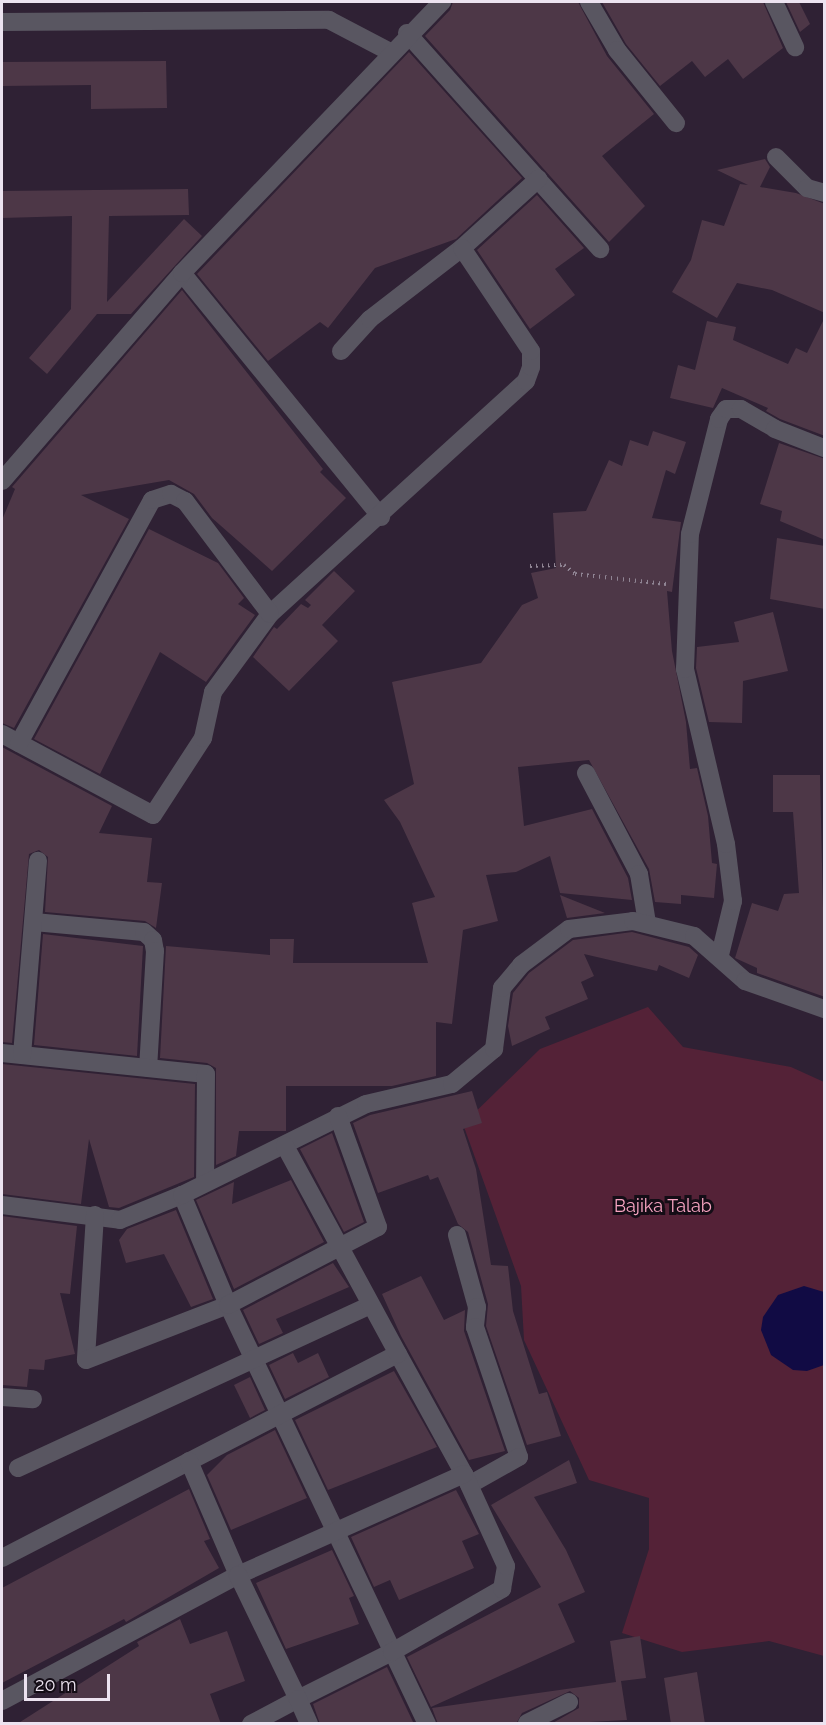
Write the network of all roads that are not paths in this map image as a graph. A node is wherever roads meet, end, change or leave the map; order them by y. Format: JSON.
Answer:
{"nodes":[{"id":1,"x":442,"y":2,"type":"edge"},
{"id":2,"x":589,"y":2,"type":"edge"},
{"id":3,"x":774,"y":2,"type":"edge"},
{"id":4,"x":2,"y":22,"type":"edge"},
{"id":5,"x":407,"y":33,"type":"junction"},
{"id":6,"x":795,"y":47,"type":"dead end"},
{"id":7,"x":390,"y":52,"type":"junction"},
{"id":8,"x":676,"y":123,"type":"dead end"},
{"id":9,"x":776,"y":157,"type":"dead end"},
{"id":10,"x":538,"y":178,"type":"junction"},
{"id":11,"x":825,"y":193,"type":"edge"},
{"id":12,"x":462,"y":248,"type":"junction"},
{"id":13,"x":600,"y":249,"type":"dead end"},
{"id":14,"x":182,"y":273,"type":"junction"},
{"id":15,"x":341,"y":351,"type":"dead end"},
{"id":16,"x":825,"y":448,"type":"edge"},
{"id":17,"x":2,"y":481,"type":"edge"},
{"id":18,"x":381,"y":517,"type":"junction"},
{"id":19,"x":270,"y":614,"type":"junction"},
{"id":20,"x":2,"y":734,"type":"edge"},
{"id":21,"x":19,"y":743,"type":"junction"},
{"id":22,"x":586,"y":773,"type":"dead end"},
{"id":23,"x":38,"y":861,"type":"dead end"},
{"id":24,"x":34,"y":922,"type":"junction"},
{"id":25,"x":646,"y":923,"type":"junction"},
{"id":26,"x":720,"y":955,"type":"junction"},
{"id":27,"x":825,"y":1008,"type":"edge"},
{"id":28,"x":2,"y":1053,"type":"edge"},
{"id":29,"x":22,"y":1055,"type":"junction"},
{"id":30,"x":148,"y":1068,"type":"junction"},
{"id":31,"x":338,"y":1116,"type":"junction"},
{"id":32,"x":285,"y":1146,"type":"junction"},
{"id":33,"x":205,"y":1181,"type":"junction"},
{"id":34,"x":182,"y":1195,"type":"junction"},
{"id":35,"x":2,"y":1205,"type":"edge"},
{"id":36,"x":95,"y":1215,"type":"junction"},
{"id":37,"x":457,"y":1234,"type":"dead end"},
{"id":38,"x":343,"y":1247,"type":"junction"},
{"id":39,"x":228,"y":1305,"type":"junction"},
{"id":40,"x":369,"y":1306,"type":"junction"},
{"id":41,"x":398,"y":1354,"type":"junction"},
{"id":42,"x":256,"y":1361,"type":"junction"},
{"id":43,"x":2,"y":1397,"type":"edge"},
{"id":44,"x":33,"y":1399,"type":"dead end"},
{"id":45,"x":280,"y":1412,"type":"junction"},
{"id":46,"x":189,"y":1461,"type":"junction"},
{"id":47,"x":18,"y":1468,"type":"dead end"},
{"id":48,"x":466,"y":1480,"type":"junction"},
{"id":49,"x":334,"y":1530,"type":"junction"},
{"id":50,"x":2,"y":1558,"type":"edge"},
{"id":51,"x":238,"y":1575,"type":"junction"},
{"id":52,"x":392,"y":1652,"type":"junction"},
{"id":53,"x":298,"y":1700,"type":"junction"},
{"id":54,"x":2,"y":1701,"type":"edge"},
{"id":55,"x":569,"y":1702,"type":"dead end"},
{"id":56,"x":526,"y":1723,"type":"edge"},
{"id":57,"x":251,"y":1724,"type":"edge"},
{"id":58,"x":309,"y":1724,"type":"edge"},
{"id":59,"x":427,"y":1724,"type":"edge"}],
"edges":[{"from":1,"to":5,"type":"street"},
{"from":2,"to":8,"type":"street"},
{"from":3,"to":6,"type":"street"},
{"from":4,"to":7,"type":"street"},
{"from":5,"to":7,"type":"street"},
{"from":5,"to":10,"type":"street"},
{"from":7,"to":14,"type":"street"},
{"from":9,"to":11,"type":"street"},
{"from":10,"to":12,"type":"street"},
{"from":10,"to":13,"type":"street"},
{"from":12,"to":15,"type":"street"},
{"from":12,"to":18,"type":"street"},
{"from":14,"to":17,"type":"street"},
{"from":14,"to":18,"type":"street"},
{"from":16,"to":26,"type":"street"},
{"from":18,"to":19,"type":"street"},
{"from":19,"to":21,"type":"street"},
{"from":19,"to":21,"type":"street"},
{"from":20,"to":21,"type":"street"},
{"from":22,"to":25,"type":"street"},
{"from":23,"to":24,"type":"street"},
{"from":24,"to":29,"type":"street"},
{"from":24,"to":30,"type":"street"},
{"from":25,"to":26,"type":"street"},
{"from":25,"to":31,"type":"street"},
{"from":26,"to":27,"type":"street"},
{"from":28,"to":29,"type":"street"},
{"from":29,"to":30,"type":"street"},
{"from":30,"to":33,"type":"street"},
{"from":31,"to":32,"type":"street"},
{"from":31,"to":38,"type":"street"},
{"from":32,"to":33,"type":"street"},
{"from":32,"to":38,"type":"street"},
{"from":33,"to":34,"type":"street"},
{"from":34,"to":36,"type":"street"},
{"from":34,"to":39,"type":"street"},
{"from":35,"to":36,"type":"street"},
{"from":36,"to":39,"type":"street"},
{"from":37,"to":48,"type":"street"},
{"from":38,"to":39,"type":"street"},
{"from":38,"to":40,"type":"street"},
{"from":39,"to":42,"type":"street"},
{"from":40,"to":41,"type":"street"},
{"from":40,"to":42,"type":"street"},
{"from":41,"to":45,"type":"street"},
{"from":41,"to":48,"type":"street"},
{"from":42,"to":45,"type":"street"},
{"from":42,"to":47,"type":"street"},
{"from":43,"to":44,"type":"street"},
{"from":45,"to":46,"type":"street"},
{"from":45,"to":49,"type":"street"},
{"from":46,"to":50,"type":"street"},
{"from":46,"to":51,"type":"street"},
{"from":48,"to":49,"type":"street"},
{"from":48,"to":52,"type":"street"},
{"from":49,"to":51,"type":"street"},
{"from":49,"to":52,"type":"street"},
{"from":51,"to":53,"type":"street"},
{"from":51,"to":54,"type":"street"},
{"from":52,"to":53,"type":"street"},
{"from":52,"to":59,"type":"street"},
{"from":53,"to":57,"type":"street"},
{"from":53,"to":58,"type":"street"},
{"from":55,"to":56,"type":"street"}]}
